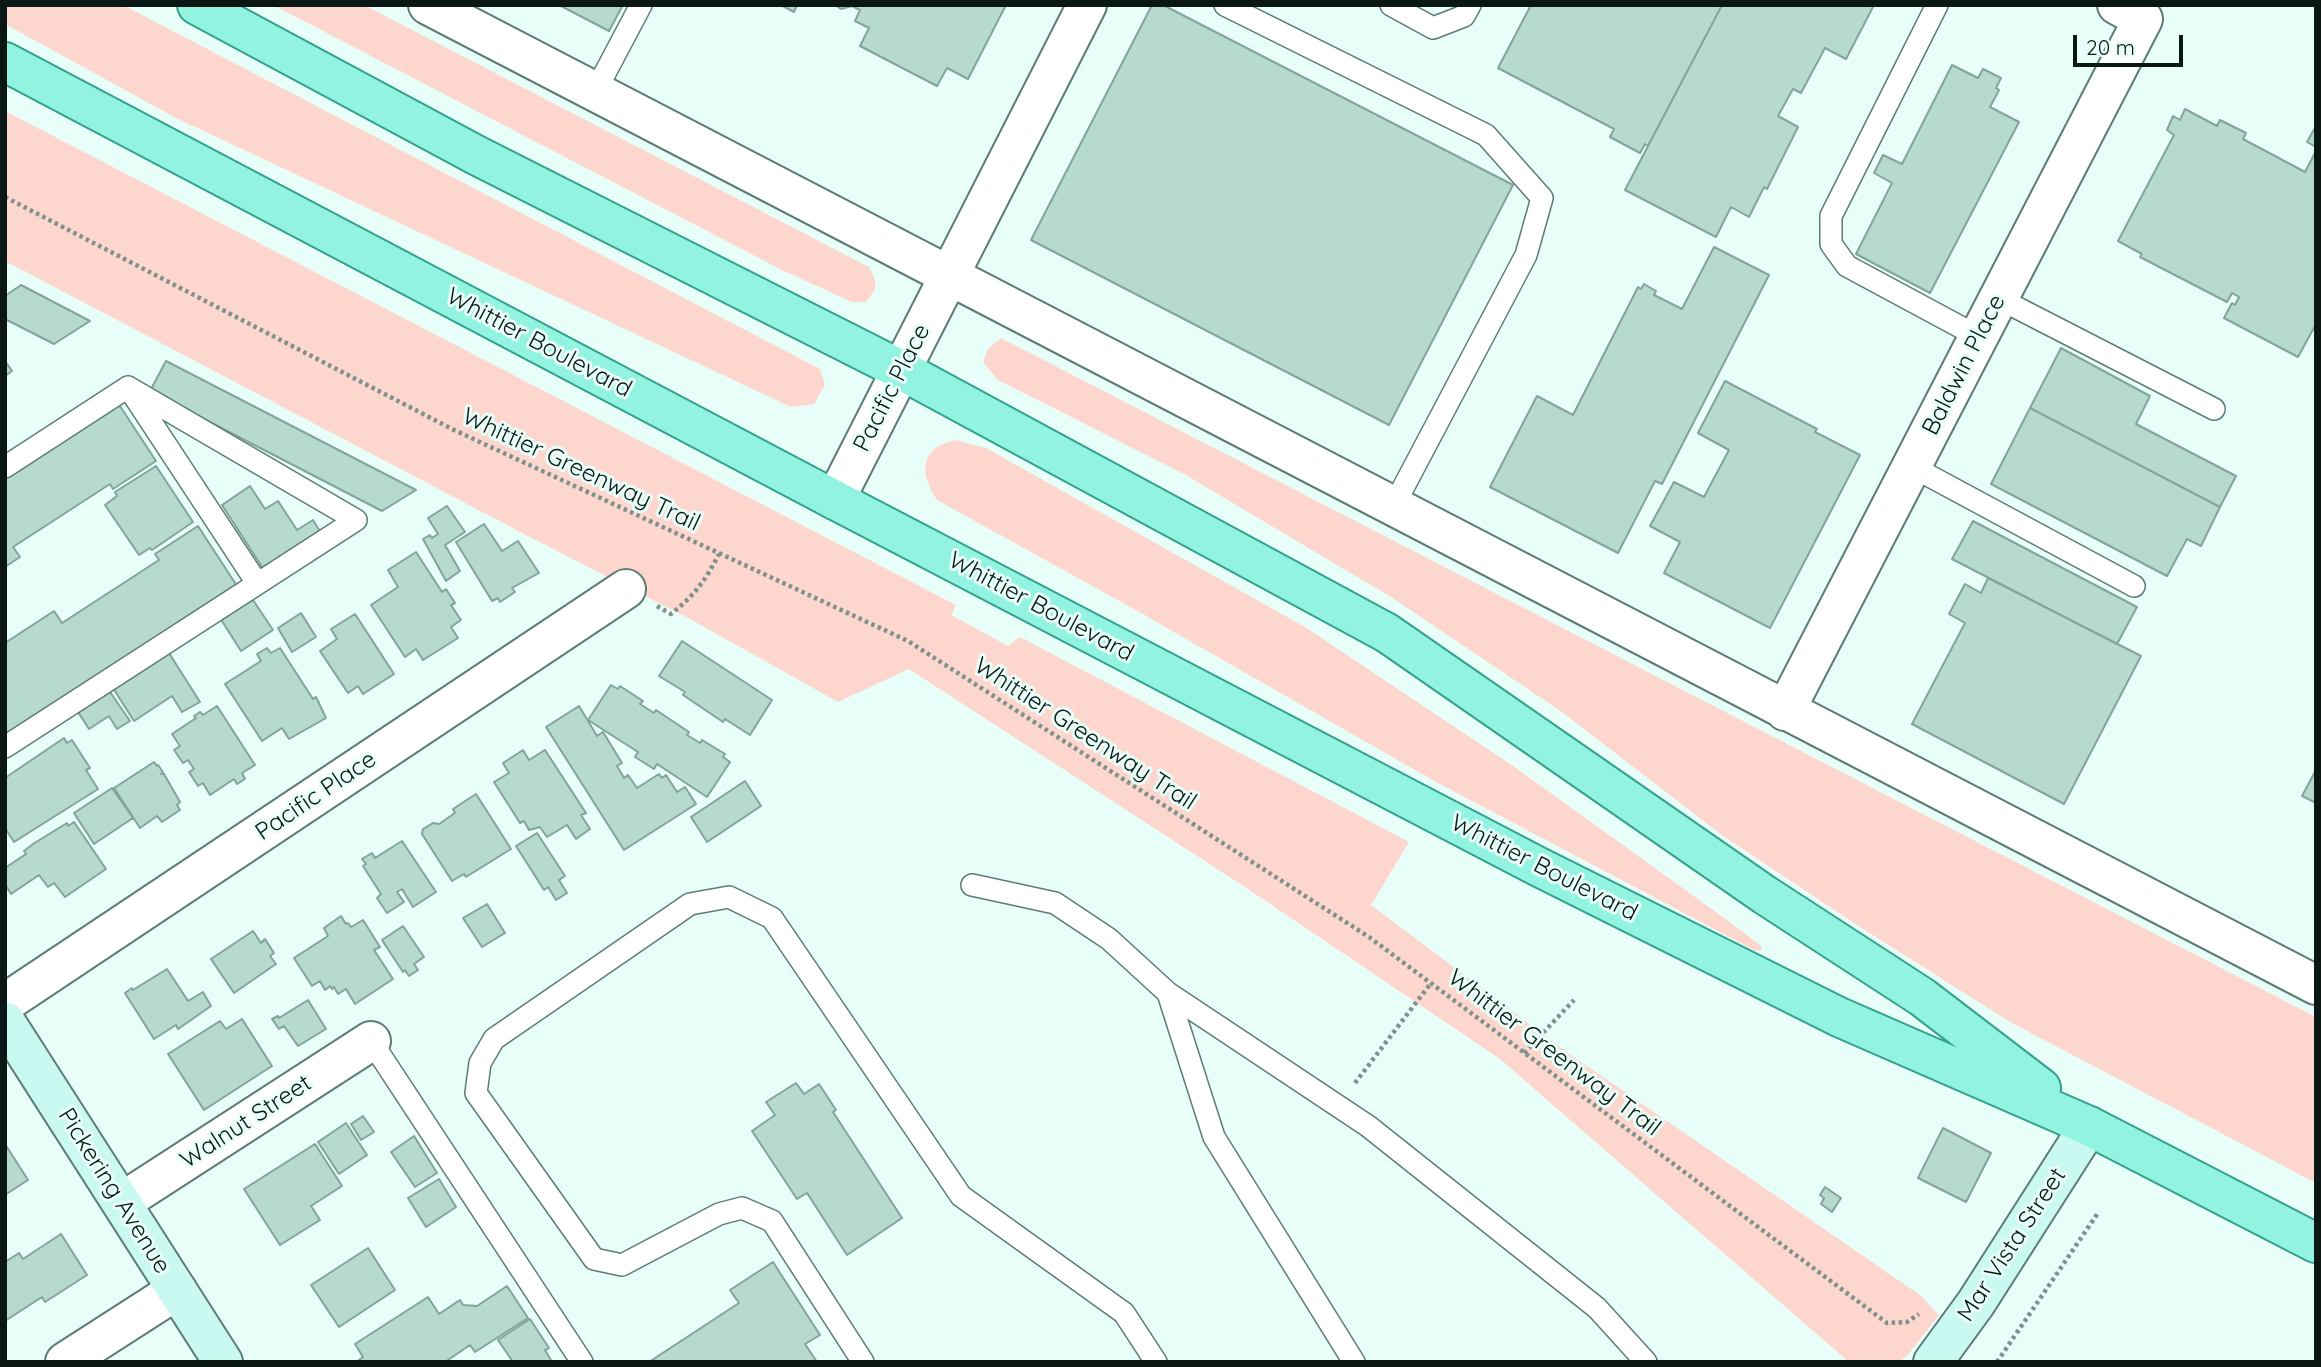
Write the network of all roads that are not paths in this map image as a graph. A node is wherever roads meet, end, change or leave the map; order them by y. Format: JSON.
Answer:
{"nodes":[{"id":1,"x":197,"y":5,"type":"edge"},
{"id":2,"x":641,"y":5,"type":"edge"},
{"id":3,"x":1087,"y":5,"type":"edge"},
{"id":4,"x":1225,"y":5,"type":"edge"},
{"id":5,"x":1391,"y":5,"type":"edge"},
{"id":6,"x":1470,"y":5,"type":"edge"},
{"id":7,"x":1937,"y":5,"type":"edge"},
{"id":8,"x":432,"y":6,"type":"edge"},
{"id":9,"x":2127,"y":9,"type":"edge"},
{"id":10,"x":5,"y":62,"type":"edge"},
{"id":11,"x":595,"y":92,"type":"junction"},
{"id":12,"x":949,"y":276,"type":"junction"},
{"id":13,"x":1998,"y":298,"type":"junction"},
{"id":14,"x":1979,"y":337,"type":"junction"},
{"id":15,"x":901,"y":370,"type":"junction"},
{"id":16,"x":128,"y":387,"type":"junction"},
{"id":17,"x":2214,"y":409,"type":"dead end"},
{"id":18,"x":1911,"y":466,"type":"junction"},
{"id":19,"x":5,"y":467,"type":"edge"},
{"id":20,"x":835,"y":500,"type":"junction"},
{"id":21,"x":1393,"y":507,"type":"junction"},
{"id":22,"x":257,"y":583,"type":"junction"},
{"id":23,"x":2134,"y":586,"type":"dead end"},
{"id":24,"x":626,"y":589,"type":"road end"},
{"id":25,"x":1785,"y":711,"type":"junction"},
{"id":26,"x":5,"y":747,"type":"edge"},
{"id":27,"x":972,"y":885,"type":"dead end"},
{"id":28,"x":2316,"y":985,"type":"edge"},
{"id":29,"x":1168,"y":993,"type":"junction"},
{"id":30,"x":5,"y":1003,"type":"edge"},
{"id":31,"x":5,"y":1021,"type":"edge"},
{"id":32,"x":371,"y":1041,"type":"joint"},
{"id":33,"x":2090,"y":1126,"type":"junction"},
{"id":34,"x":122,"y":1202,"type":"junction"},
{"id":35,"x":2316,"y":1243,"type":"edge"},
{"id":36,"x":177,"y":1290,"type":"junction"},
{"id":37,"x":65,"y":1362,"type":"edge"},
{"id":38,"x":223,"y":1362,"type":"edge"},
{"id":39,"x":582,"y":1362,"type":"edge"},
{"id":40,"x":863,"y":1362,"type":"edge"},
{"id":41,"x":1156,"y":1362,"type":"edge"},
{"id":42,"x":1354,"y":1362,"type":"edge"},
{"id":43,"x":1646,"y":1362,"type":"edge"},
{"id":44,"x":1933,"y":1362,"type":"edge"}],
"edges":[{"from":1,"to":15,"type":"main road","name":"Whittier Boulevard"},
{"from":2,"to":11,"type":"lane"},
{"from":3,"to":12,"type":"street","name":"Pacific Place"},
{"from":4,"to":21,"type":"lane"},
{"from":5,"to":6,"type":"lane"},
{"from":7,"to":14,"type":"lane"},
{"from":8,"to":11,"type":"street"},
{"from":9,"to":13,"type":"street","name":"Baldwin Place"},
{"from":10,"to":20,"type":"main road","name":"Whittier Boulevard"},
{"from":11,"to":12,"type":"street"},
{"from":12,"to":15,"type":"street","name":"Pacific Place"},
{"from":12,"to":21,"type":"street"},
{"from":13,"to":14,"type":"street","name":"Baldwin Place"},
{"from":13,"to":17,"type":"lane"},
{"from":14,"to":18,"type":"street","name":"Baldwin Place"},
{"from":15,"to":20,"type":"street","name":"Pacific Place"},
{"from":15,"to":33,"type":"main road","name":"Whittier Boulevard"},
{"from":16,"to":19,"type":"lane"},
{"from":16,"to":22,"type":"lane"},
{"from":16,"to":22,"type":"lane"},
{"from":18,"to":23,"type":"lane"},
{"from":18,"to":25,"type":"street","name":"Baldwin Place"},
{"from":20,"to":33,"type":"main road","name":"Whittier Boulevard"},
{"from":21,"to":25,"type":"street"},
{"from":22,"to":26,"type":"lane"},
{"from":24,"to":30,"type":"street","name":"Pacific Place"},
{"from":25,"to":28,"type":"street"},
{"from":27,"to":29,"type":"lane"},
{"from":29,"to":42,"type":"lane"},
{"from":29,"to":43,"type":"lane"},
{"from":31,"to":34,"type":"street","name":"Pickering Avenue"},
{"from":32,"to":34,"type":"street","name":"Walnut Street"},
{"from":32,"to":39,"type":"lane"},
{"from":33,"to":35,"type":"main road","name":"Whittier Boulevard"},
{"from":33,"to":44,"type":"street","name":"Mar Vista Street"},
{"from":34,"to":36,"type":"street","name":"Pickering Avenue"},
{"from":36,"to":37,"type":"street"},
{"from":36,"to":38,"type":"street","name":"Pickering Avenue"},
{"from":40,"to":41,"type":"lane"}]}
